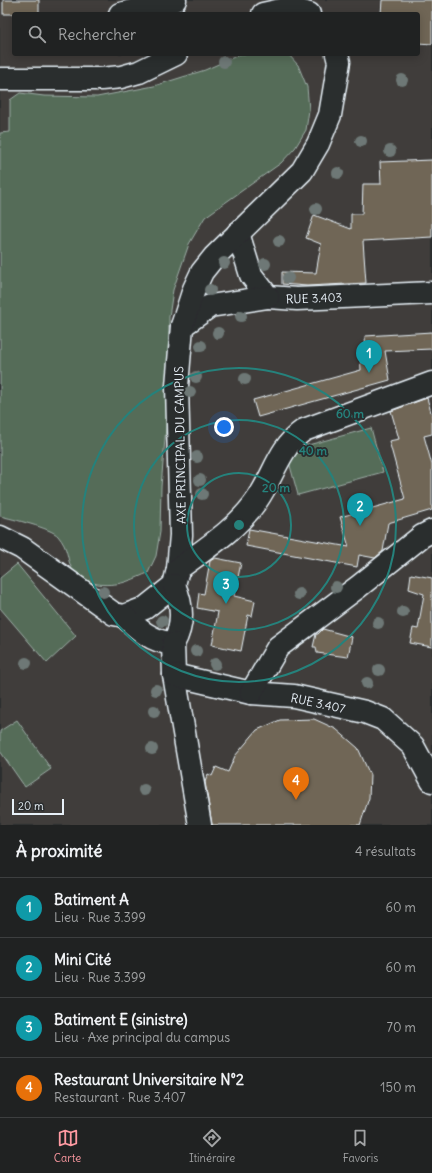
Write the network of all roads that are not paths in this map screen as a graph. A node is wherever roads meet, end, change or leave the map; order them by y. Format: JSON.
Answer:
{"nodes":[{"id":1,"x":175,"y":0,"type":"edge"},
{"id":2,"x":296,"y":8,"type":"edge"},
{"id":3,"x":128,"y":12,"type":"edge"},
{"id":4,"x":274,"y":12,"type":"edge"},
{"id":5,"x":172,"y":56,"type":"edge"},
{"id":6,"x":338,"y":56,"type":"edge"},
{"id":7,"x":0,"y":78,"type":"edge"},
{"id":8,"x":238,"y":233,"type":"junction"},
{"id":9,"x":432,"y":293,"type":"edge"},
{"id":10,"x":268,"y":296,"type":"junction"},
{"id":11,"x":182,"y":326,"type":"junction"},
{"id":12,"x":432,"y":383,"type":"edge"},
{"id":13,"x":432,"y":531,"type":"edge"},
{"id":14,"x":0,"y":537,"type":"edge"},
{"id":15,"x":176,"y":577,"type":"junction"},
{"id":16,"x":124,"y":616,"type":"junction"},
{"id":17,"x":173,"y":644,"type":"junction"},
{"id":18,"x":174,"y":675,"type":"junction"},
{"id":19,"x":251,"y":693,"type":"junction"},
{"id":20,"x":432,"y":780,"type":"edge"},
{"id":21,"x":200,"y":825,"type":"edge"}],
"edges":[{"from":1,"to":3,"type":"street"},
{"from":2,"to":4,"type":"street"},
{"from":5,"to":7,"type":"street"},
{"from":6,"to":8,"type":"street","name":"AXE PRINCIPAL DU CAMPUS"},
{"from":8,"to":10,"type":"street","name":"RUE 3.403"},
{"from":8,"to":11,"type":"street","name":"AXE PRINCIPAL DU CAMPUS"},
{"from":9,"to":10,"type":"street","name":"RUE 3.403"},
{"from":10,"to":11,"type":"street"},
{"from":11,"to":15,"type":"street","name":"AXE PRINCIPAL DU CAMPUS"},
{"from":12,"to":15,"type":"street"},
{"from":13,"to":19,"type":"street"},
{"from":14,"to":16,"type":"street"},
{"from":15,"to":16,"type":"street"},
{"from":15,"to":17,"type":"street"},
{"from":16,"to":17,"type":"street"},
{"from":17,"to":18,"type":"street"},
{"from":18,"to":19,"type":"street","name":"RUE 3.407"},
{"from":18,"to":21,"type":"street"},
{"from":19,"to":20,"type":"street","name":"RUE 3.407"}]}
